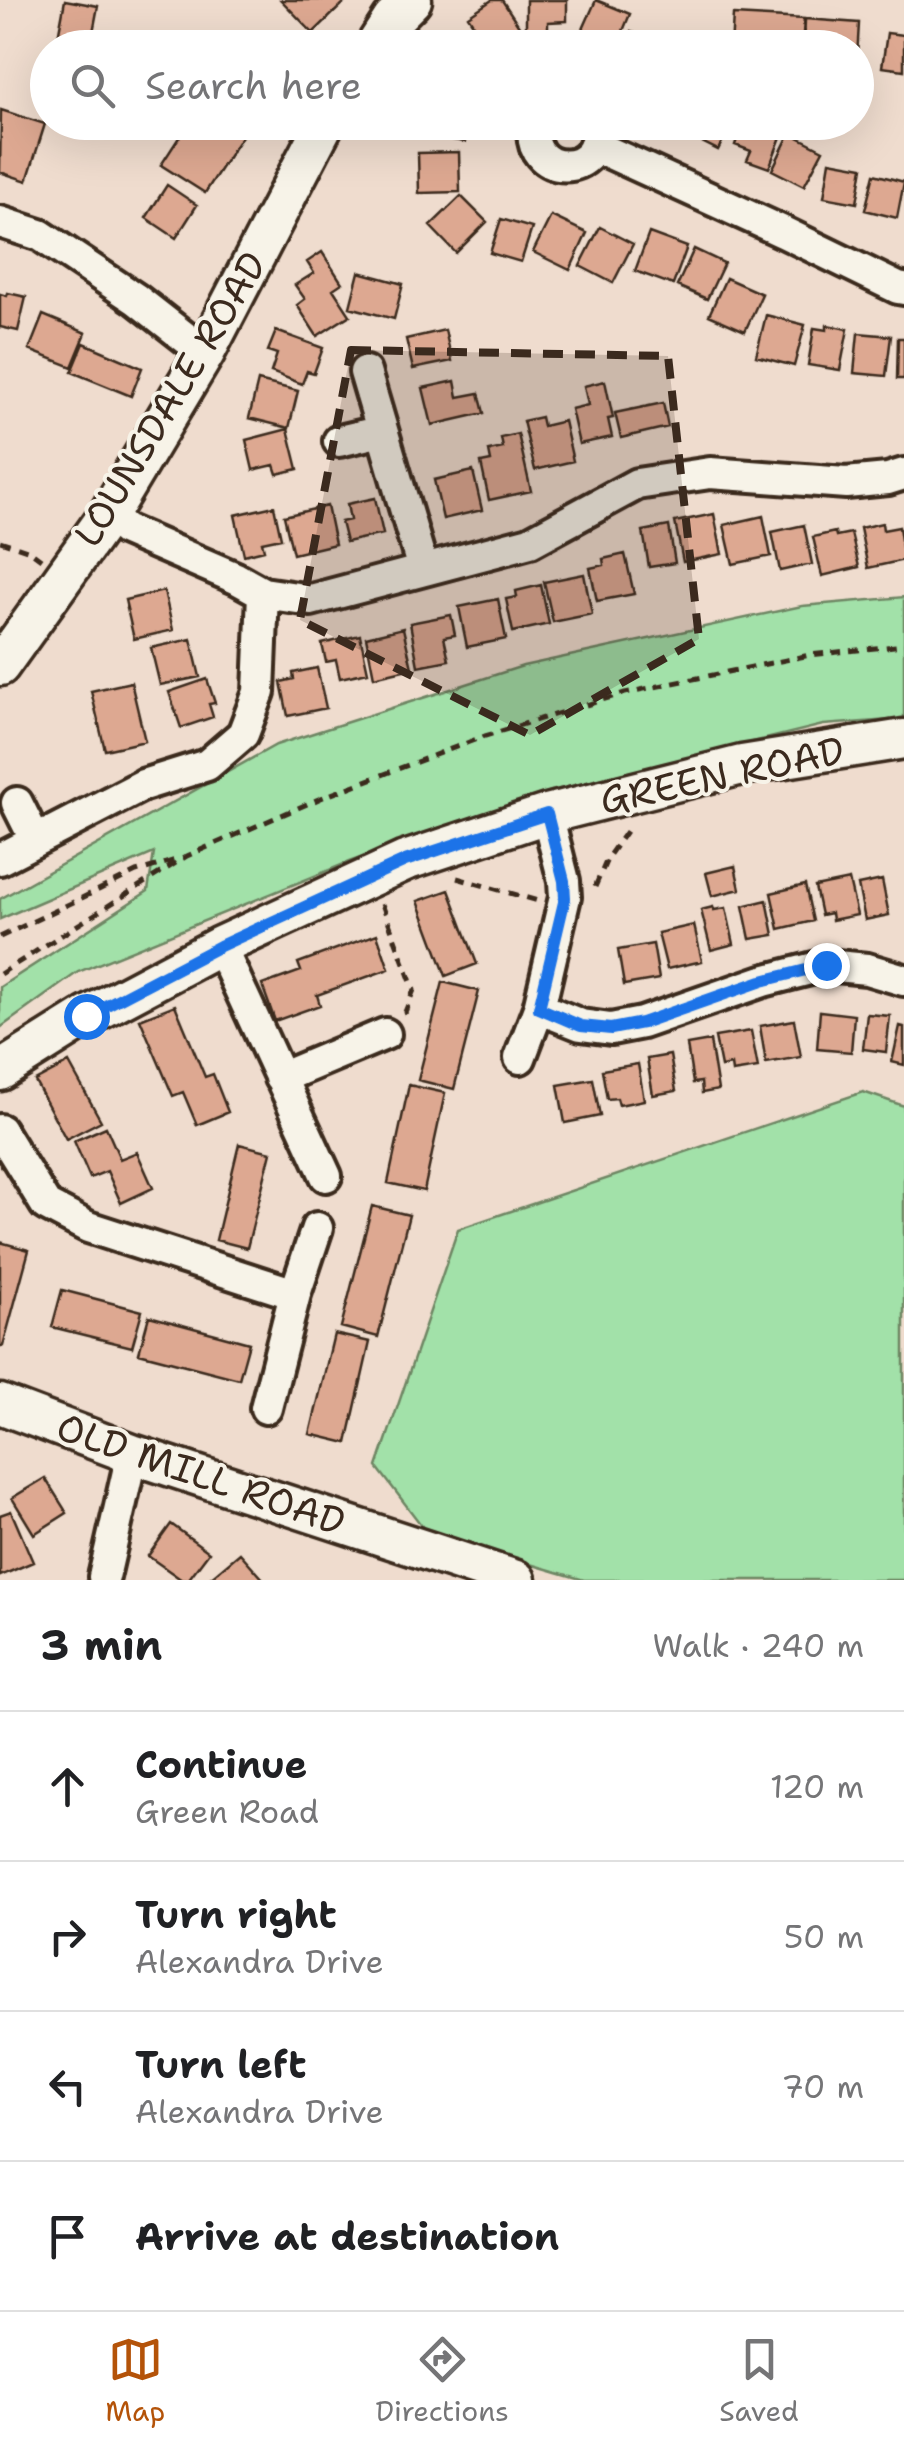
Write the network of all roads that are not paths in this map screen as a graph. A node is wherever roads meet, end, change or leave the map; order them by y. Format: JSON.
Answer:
{"nodes":[{"id":1,"x":412,"y":0,"type":"edge"},
{"id":2,"x":386,"y":30,"type":"edge"},
{"id":3,"x":316,"y":140,"type":"edge"},
{"id":4,"x":534,"y":140,"type":"edge"},
{"id":5,"x":594,"y":140,"type":"edge"},
{"id":6,"x":607,"y":140,"type":"edge"},
{"id":7,"x":0,"y":222,"type":"edge"},
{"id":8,"x":904,"y":289,"type":"edge"},
{"id":9,"x":205,"y":353,"type":"junction"},
{"id":10,"x":365,"y":372,"type":"dead end"},
{"id":11,"x":382,"y":431,"type":"junction"},
{"id":12,"x":339,"y":441,"type":"dead end"},
{"id":13,"x":904,"y":474,"type":"edge"},
{"id":14,"x":108,"y":515,"type":"junction"},
{"id":15,"x":423,"y":569,"type":"junction"},
{"id":16,"x":263,"y":593,"type":"junction"},
{"id":17,"x":0,"y":666,"type":"edge"},
{"id":18,"x":904,"y":739,"type":"edge"},
{"id":19,"x":18,"y":803,"type":"dead end"},
{"id":20,"x":547,"y":814,"type":"junction"},
{"id":21,"x":35,"y":839,"type":"junction"},
{"id":22,"x":0,"y":859,"type":"edge"},
{"id":23,"x":220,"y":946,"type":"junction"},
{"id":24,"x":904,"y":980,"type":"edge"},
{"id":25,"x":539,"y":1008,"type":"junction"},
{"id":26,"x":386,"y":1034,"type":"road end"},
{"id":27,"x":520,"y":1058,"type":"dead end"},
{"id":28,"x":0,"y":1071,"type":"edge"},
{"id":29,"x":280,"y":1078,"type":"junction"},
{"id":30,"x":0,"y":1130,"type":"edge"},
{"id":31,"x":326,"y":1176,"type":"dead end"},
{"id":32,"x":317,"y":1228,"type":"dead end"},
{"id":33,"x":295,"y":1294,"type":"junction"},
{"id":34,"x":0,"y":1404,"type":"edge"},
{"id":35,"x":266,"y":1408,"type":"dead end"},
{"id":36,"x":132,"y":1454,"type":"junction"},
{"id":37,"x":104,"y":1579,"type":"edge"},
{"id":38,"x":516,"y":1580,"type":"edge"}],
"edges":[{"from":1,"to":2,"type":"street"},
{"from":3,"to":9,"type":"street","name":"LOUNSDALE ROAD"},
{"from":4,"to":5,"type":"street"},
{"from":6,"to":8,"type":"street"},
{"from":7,"to":9,"type":"street"},
{"from":9,"to":14,"type":"street","name":"LOUNSDALE ROAD"},
{"from":10,"to":11,"type":"street"},
{"from":11,"to":12,"type":"street"},
{"from":11,"to":15,"type":"street"},
{"from":13,"to":15,"type":"street"},
{"from":14,"to":16,"type":"street"},
{"from":14,"to":17,"type":"street","name":"LOUNSDALE ROAD"},
{"from":15,"to":16,"type":"street"},
{"from":16,"to":21,"type":"street"},
{"from":18,"to":20,"type":"street","name":"GREEN ROAD"},
{"from":19,"to":21,"type":"street"},
{"from":20,"to":23,"type":"street","name":"GREEN ROAD"},
{"from":20,"to":25,"type":"street"},
{"from":21,"to":22,"type":"street"},
{"from":23,"to":28,"type":"street","name":"GREEN ROAD"},
{"from":23,"to":29,"type":"street"},
{"from":24,"to":25,"type":"street"},
{"from":25,"to":27,"type":"street"},
{"from":26,"to":29,"type":"street"},
{"from":29,"to":31,"type":"street"},
{"from":30,"to":33,"type":"street"},
{"from":32,"to":33,"type":"street"},
{"from":33,"to":35,"type":"street"},
{"from":34,"to":36,"type":"street","name":"OLD MILL ROAD"},
{"from":36,"to":37,"type":"street"},
{"from":36,"to":38,"type":"street","name":"OLD MILL ROAD"}]}
